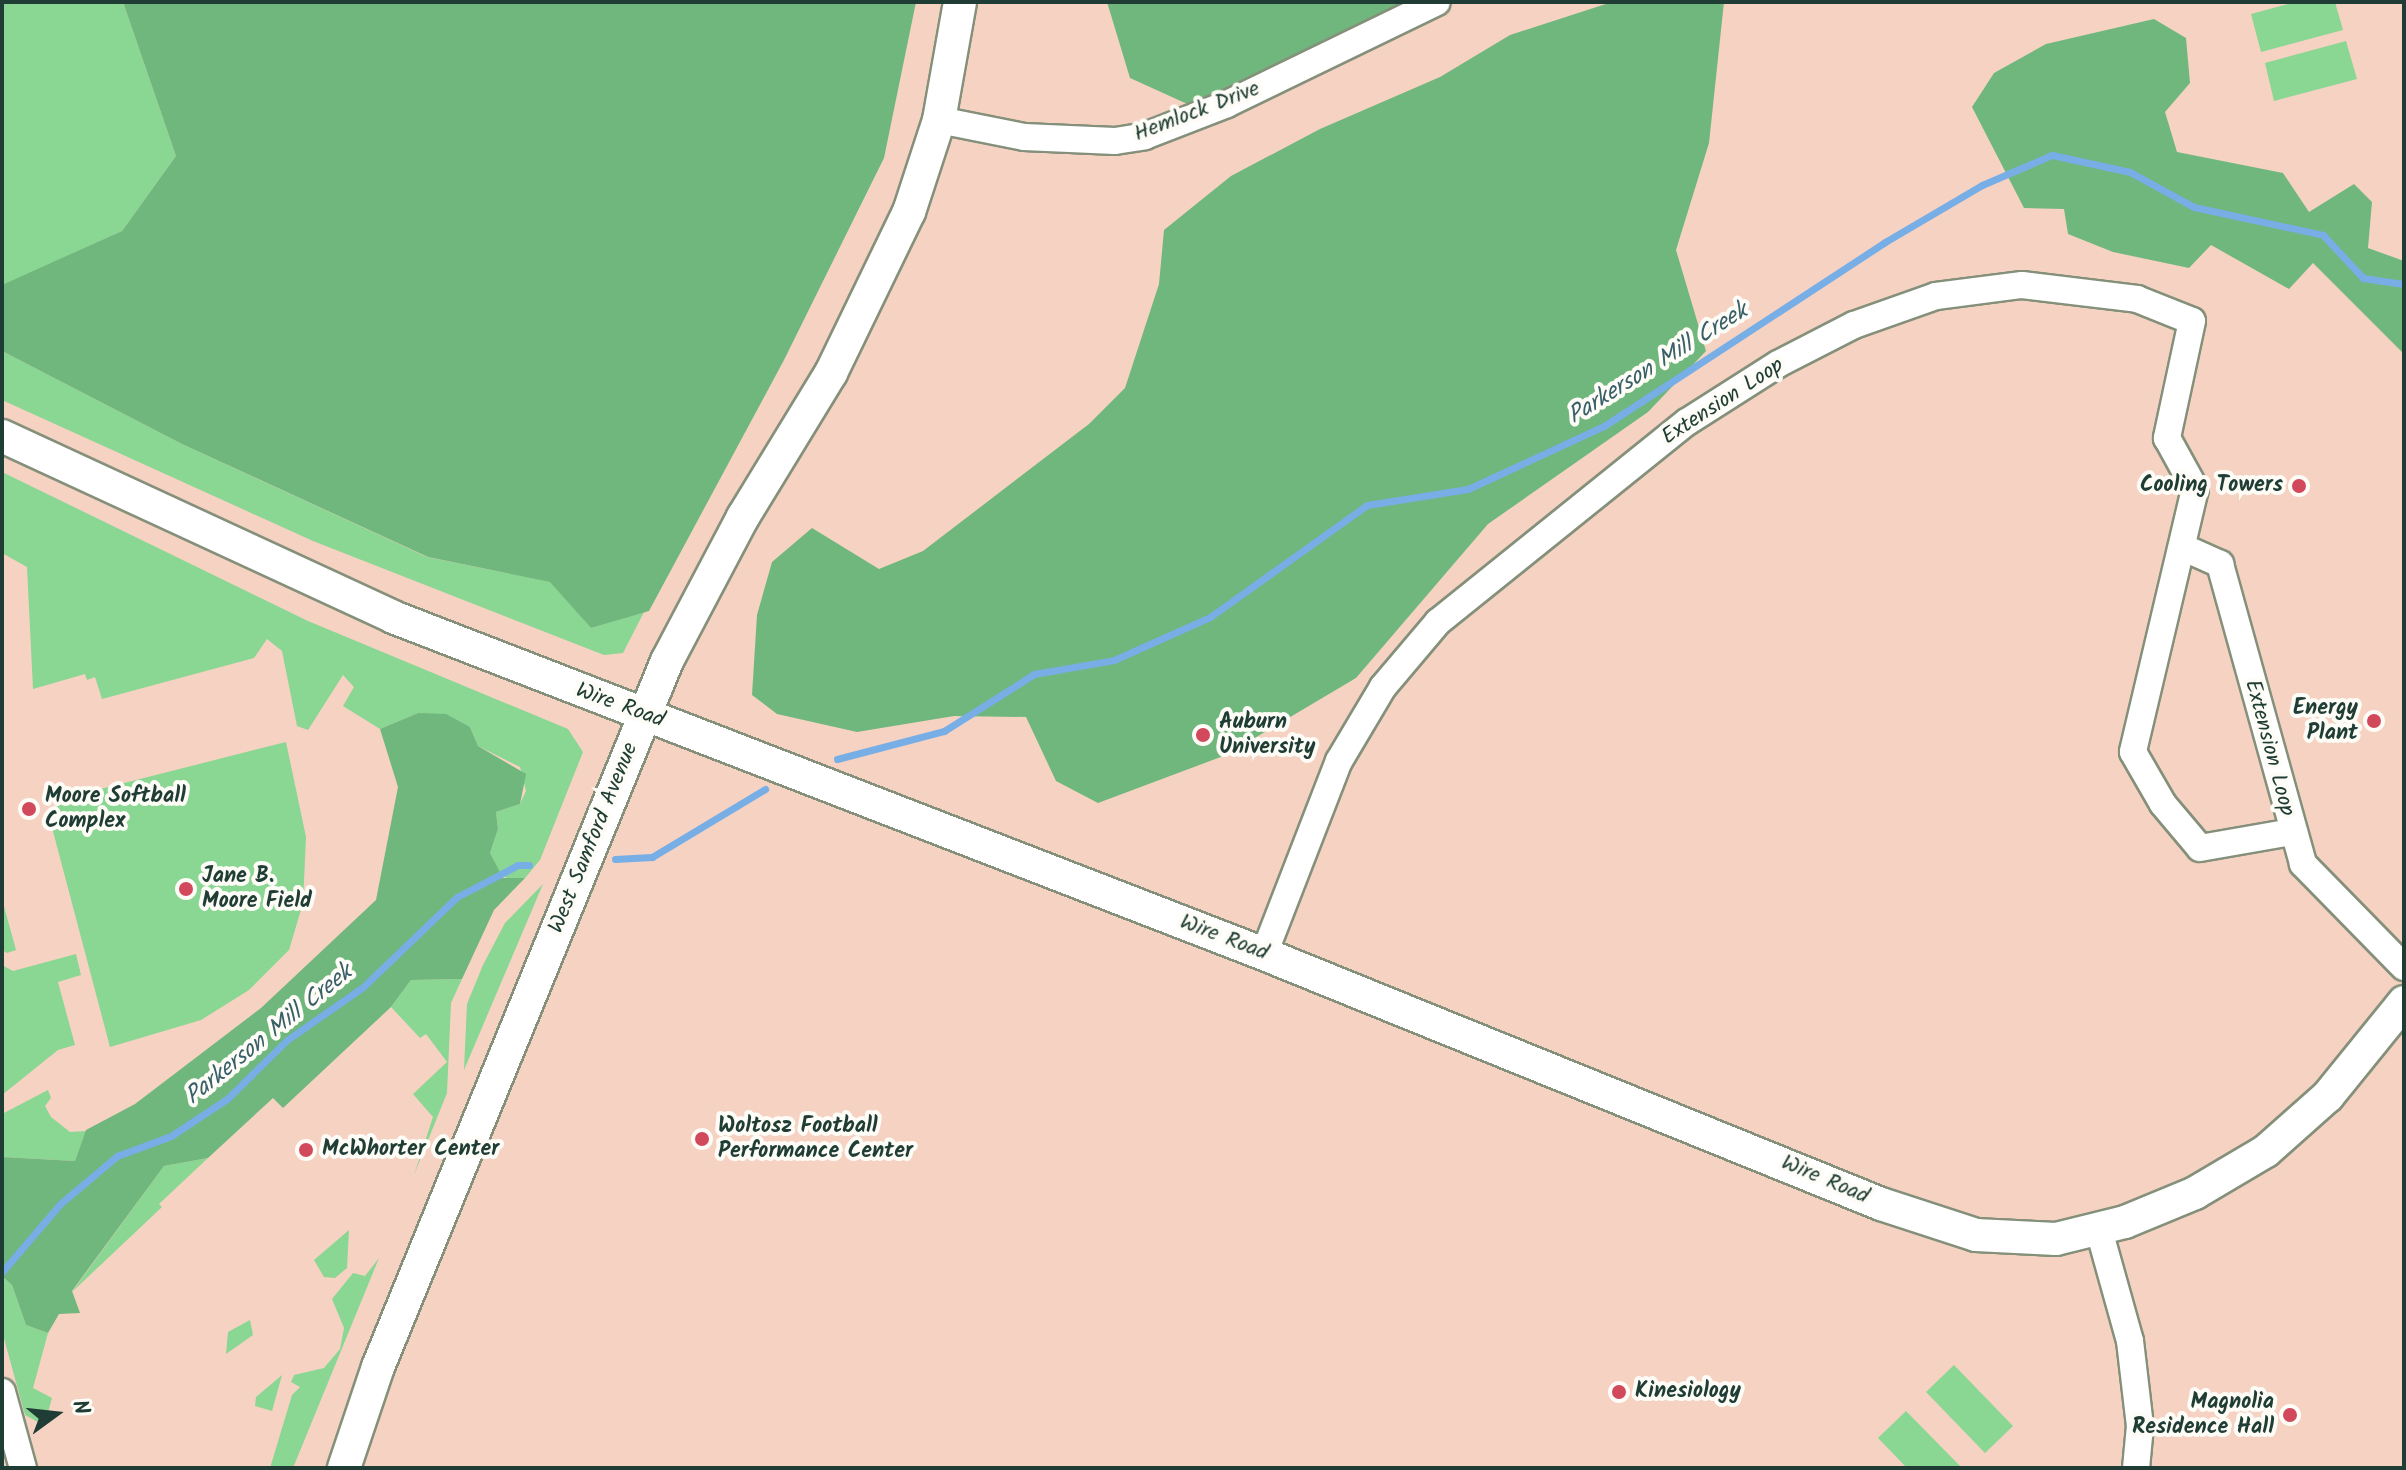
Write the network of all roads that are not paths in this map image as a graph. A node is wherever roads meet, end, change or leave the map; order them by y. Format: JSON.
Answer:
{"nodes":[{"id":1,"x":960,"y":2,"type":"edge"},
{"id":2,"x":1437,"y":2,"type":"edge"},
{"id":3,"x":939,"y":120,"type":"junction"},
{"id":4,"x":2,"y":436,"type":"edge"},
{"id":5,"x":2182,"y":547,"type":"junction"},
{"id":6,"x":645,"y":714,"type":"junction"},
{"id":7,"x":2292,"y":832,"type":"junction"},
{"id":8,"x":1264,"y":954,"type":"junction"},
{"id":9,"x":2404,"y":967,"type":"edge"},
{"id":10,"x":2404,"y":1002,"type":"edge"},
{"id":11,"x":2099,"y":1230,"type":"junction"},
{"id":12,"x":2,"y":1392,"type":"edge"},
{"id":13,"x":23,"y":1468,"type":"edge"},
{"id":14,"x":344,"y":1468,"type":"edge"},
{"id":15,"x":2136,"y":1468,"type":"edge"}],
"edges":[{"from":1,"to":3,"type":"street","name":"West Samford Avenue"},
{"from":2,"to":3,"type":"street","name":"Hemlock Drive"},
{"from":3,"to":6,"type":"street","name":"West Samford Avenue"},
{"from":4,"to":6,"type":"street","name":"Wire Road"},
{"from":5,"to":7,"type":"street","name":"Extension Loop"},
{"from":5,"to":7,"type":"street","name":"Extension Loop"},
{"from":5,"to":8,"type":"street","name":"Extension Loop"},
{"from":6,"to":8,"type":"street","name":"Wire Road"},
{"from":6,"to":14,"type":"street","name":"West Samford Avenue"},
{"from":7,"to":9,"type":"street","name":"Extension Loop"},
{"from":8,"to":11,"type":"street","name":"Wire Road"},
{"from":10,"to":11,"type":"street","name":"Wire Road"},
{"from":11,"to":15,"type":"street"},
{"from":12,"to":13,"type":"street"}]}
